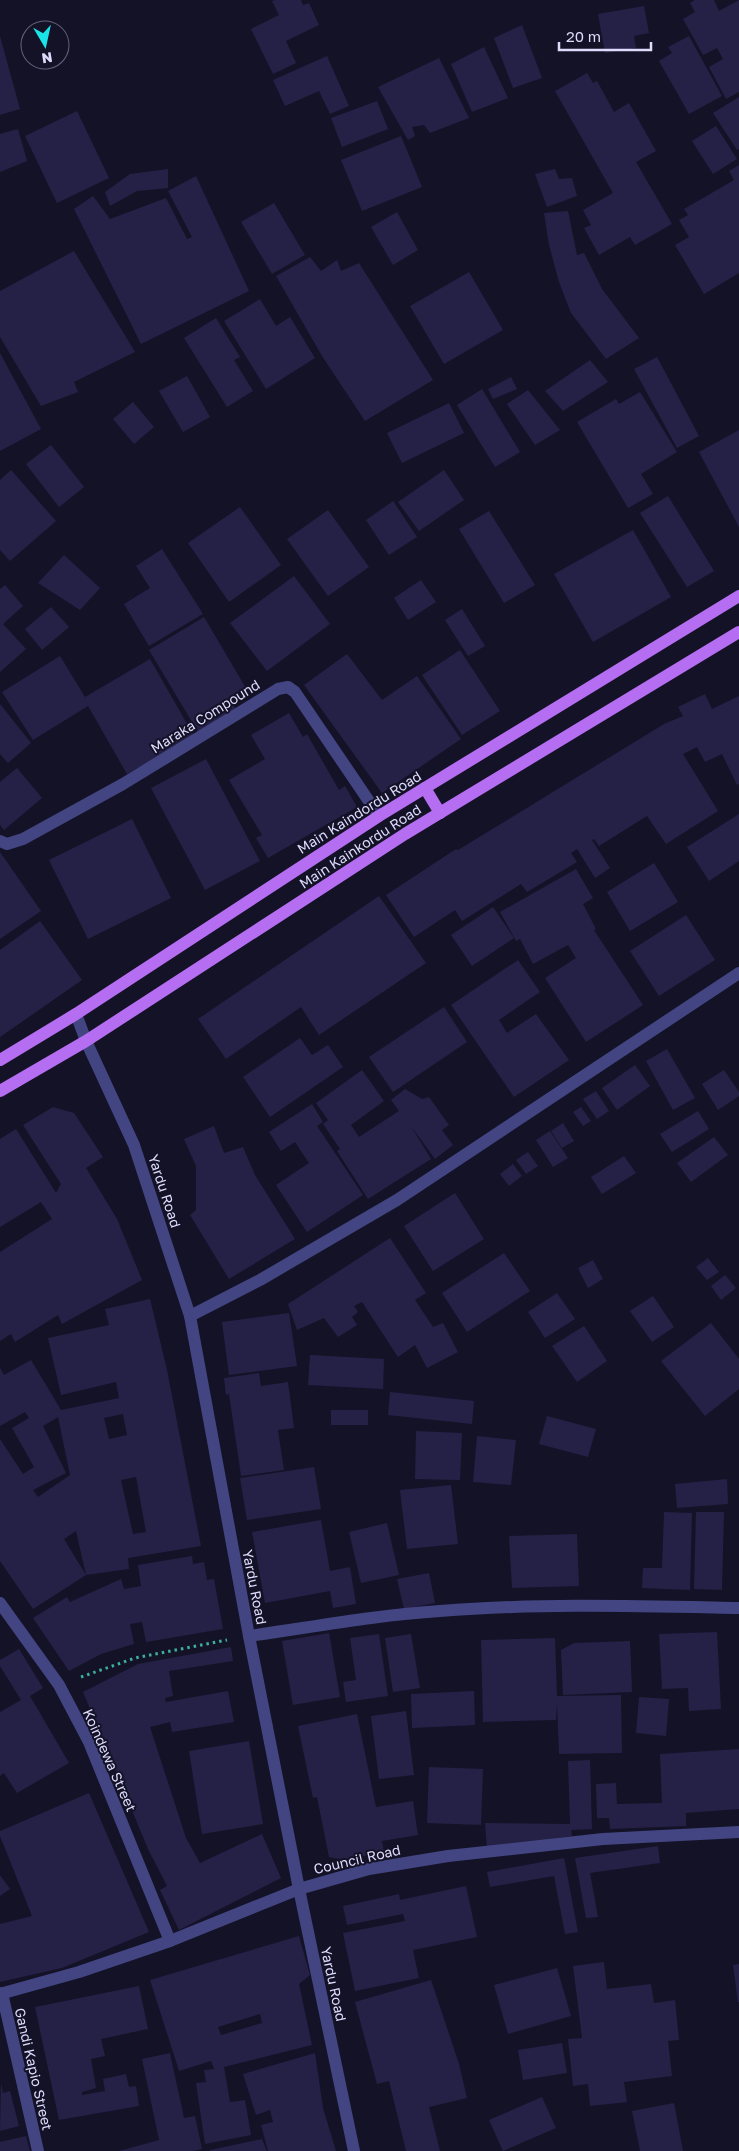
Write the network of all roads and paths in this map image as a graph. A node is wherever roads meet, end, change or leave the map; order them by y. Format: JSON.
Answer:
{"nodes":[{"id":1,"x":739,"y":596,"type":"edge"},
{"id":2,"x":739,"y":632,"type":"edge"},
{"id":3,"x":425,"y":788,"type":"junction"},
{"id":4,"x":440,"y":812,"type":"junction"},
{"id":5,"x":380,"y":816,"type":"junction"},
{"id":6,"x":0,"y":841,"type":"edge"},
{"id":7,"x":739,"y":973,"type":"edge"},
{"id":8,"x":76,"y":1014,"type":"junction"},
{"id":9,"x":86,"y":1041,"type":"junction"},
{"id":10,"x":0,"y":1060,"type":"edge"},
{"id":11,"x":0,"y":1091,"type":"edge"},
{"id":12,"x":190,"y":1316,"type":"junction"},
{"id":13,"x":0,"y":1603,"type":"edge"},
{"id":14,"x":739,"y":1608,"type":"edge"},
{"id":15,"x":249,"y":1636,"type":"junction"},
{"id":16,"x":59,"y":1685,"type":"junction"},
{"id":17,"x":739,"y":1832,"type":"edge"},
{"id":18,"x":299,"y":1888,"type":"junction"},
{"id":19,"x":170,"y":1941,"type":"junction"},
{"id":20,"x":1,"y":1993,"type":"edge"},
{"id":21,"x":38,"y":2151,"type":"edge"},
{"id":22,"x":354,"y":2151,"type":"edge"}],
"edges":[{"from":1,"to":3,"type":"main road","name":"Main Kaindordu Road"},
{"from":2,"to":4,"type":"main road","name":"Main Kainkordu Road"},
{"from":3,"to":4,"type":"main road"},
{"from":3,"to":5,"type":"main road","name":"Main Kaindordu Road"},
{"from":4,"to":9,"type":"main road","name":"Main Kainkordu Road"},
{"from":5,"to":6,"type":"street","name":"Maraka Compound"},
{"from":5,"to":8,"type":"main road","name":"Main Kaindordu Road"},
{"from":7,"to":12,"type":"street"},
{"from":8,"to":9,"type":"street","name":"Yardu Road"},
{"from":8,"to":10,"type":"main road","name":"Main Kaindordu Road"},
{"from":9,"to":11,"type":"main road","name":"Main Kainkordu Road"},
{"from":9,"to":12,"type":"street","name":"Yardu Road"},
{"from":12,"to":15,"type":"street","name":"Yardu Road"},
{"from":13,"to":16,"type":"street","name":"Koindewa Street"},
{"from":14,"to":15,"type":"street"},
{"from":15,"to":16,"type":"path"},
{"from":15,"to":18,"type":"street","name":"Yardu Road"},
{"from":16,"to":19,"type":"street","name":"Koindewa Street"},
{"from":17,"to":18,"type":"street","name":"Council Road"},
{"from":18,"to":19,"type":"street","name":"Council Road"},
{"from":18,"to":22,"type":"street","name":"Yardu Road"},
{"from":19,"to":20,"type":"street","name":"Council Road"},
{"from":20,"to":21,"type":"street","name":"Gandi Kapio Street"}]}
